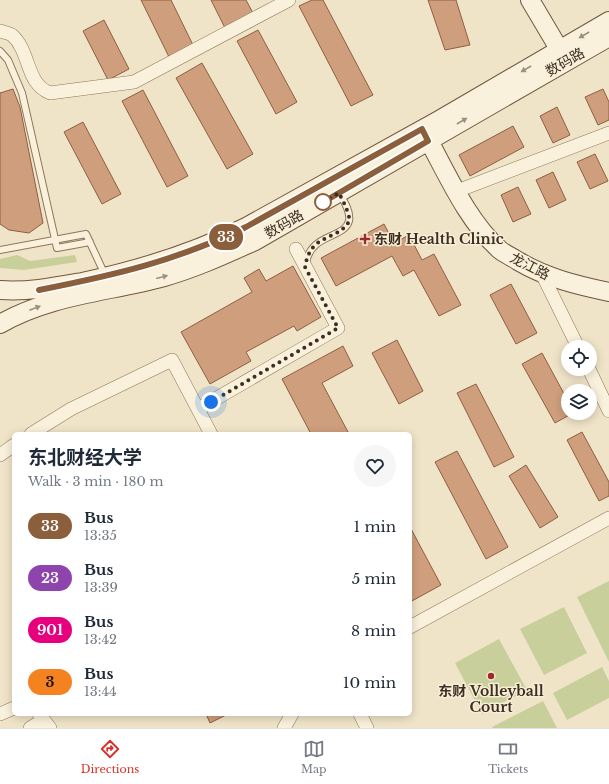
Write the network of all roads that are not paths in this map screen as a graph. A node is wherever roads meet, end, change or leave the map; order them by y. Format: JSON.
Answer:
{"nodes":[{"id":1,"x":289,"y":0,"type":"edge"},
{"id":2,"x":530,"y":0,"type":"edge"},
{"id":3,"x":609,"y":21,"type":"edge"},
{"id":4,"x":0,"y":31,"type":"edge"},
{"id":5,"x":609,"y":37,"type":"edge"},
{"id":6,"x":0,"y":51,"type":"edge"},
{"id":7,"x":563,"y":56,"type":"junction"},
{"id":8,"x":609,"y":133,"type":"edge"},
{"id":9,"x":425,"y":135,"type":"junction"},
{"id":10,"x":457,"y":191,"type":"junction"},
{"id":11,"x":339,"y":193,"type":"junction"},
{"id":12,"x":54,"y":240,"type":"junction"},
{"id":13,"x":296,"y":249,"type":"dead end"},
{"id":14,"x":0,"y":250,"type":"edge"},
{"id":15,"x":305,"y":267,"type":"junction"},
{"id":16,"x":542,"y":274,"type":"junction"},
{"id":17,"x":106,"y":277,"type":"junction"},
{"id":18,"x":0,"y":290,"type":"edge"},
{"id":19,"x":609,"y":292,"type":"edge"},
{"id":20,"x":0,"y":324,"type":"edge"},
{"id":21,"x":575,"y":340,"type":"edge"},
{"id":22,"x":592,"y":376,"type":"edge"},
{"id":23,"x":198,"y":409,"type":"junction"},
{"id":24,"x":609,"y":411,"type":"edge"},
{"id":25,"x":35,"y":432,"type":"edge"},
{"id":26,"x":210,"y":432,"type":"edge"},
{"id":27,"x":12,"y":446,"type":"edge"},
{"id":28,"x":0,"y":455,"type":"edge"},
{"id":29,"x":609,"y":518,"type":"edge"},
{"id":30,"x":412,"y":626,"type":"edge"},
{"id":31,"x":12,"y":709,"type":"edge"},
{"id":32,"x":0,"y":714,"type":"edge"},
{"id":33,"x":291,"y":716,"type":"edge"},
{"id":34,"x":361,"y":716,"type":"edge"},
{"id":35,"x":44,"y":721,"type":"edge"},
{"id":36,"x":30,"y":728,"type":"edge"},
{"id":37,"x":284,"y":728,"type":"edge"},
{"id":38,"x":367,"y":728,"type":"edge"}],
"edges":[{"from":1,"to":4,"type":"street"},
{"from":2,"to":7,"type":"main road"},
{"from":3,"to":7,"type":"main road","name":"数码路","one_way":true},
{"from":5,"to":7,"type":"main road","name":"数码路"},
{"from":6,"to":12,"type":"lane"},
{"from":7,"to":9,"type":"main road","name":"数码路"},
{"from":8,"to":10,"type":"street"},
{"from":9,"to":10,"type":"main road","name":"龙江路"},
{"from":9,"to":11,"type":"main road","name":"数码路"},
{"from":9,"to":17,"type":"main road","name":"数码路"},
{"from":10,"to":16,"type":"main road","name":"龙江路"},
{"from":11,"to":15,"type":"lane"},
{"from":20,"to":11,"type":"main road","name":"数码路","one_way":true},
{"from":12,"to":14,"type":"lane"},
{"from":12,"to":17,"type":"lane"},
{"from":13,"to":15,"type":"street"},
{"from":15,"to":23,"type":"street"},
{"from":16,"to":19,"type":"main road","name":"龙江路"},
{"from":16,"to":21,"type":"street"},
{"from":17,"to":18,"type":"main road","name":"数码路"},
{"from":22,"to":24,"type":"street"},
{"from":23,"to":25,"type":"street"},
{"from":23,"to":26,"type":"street"},
{"from":27,"to":28,"type":"street"},
{"from":29,"to":30,"type":"street"},
{"from":31,"to":32,"type":"street"},
{"from":33,"to":37,"type":"street"},
{"from":34,"to":38,"type":"street"},
{"from":35,"to":36,"type":"street"}]}
